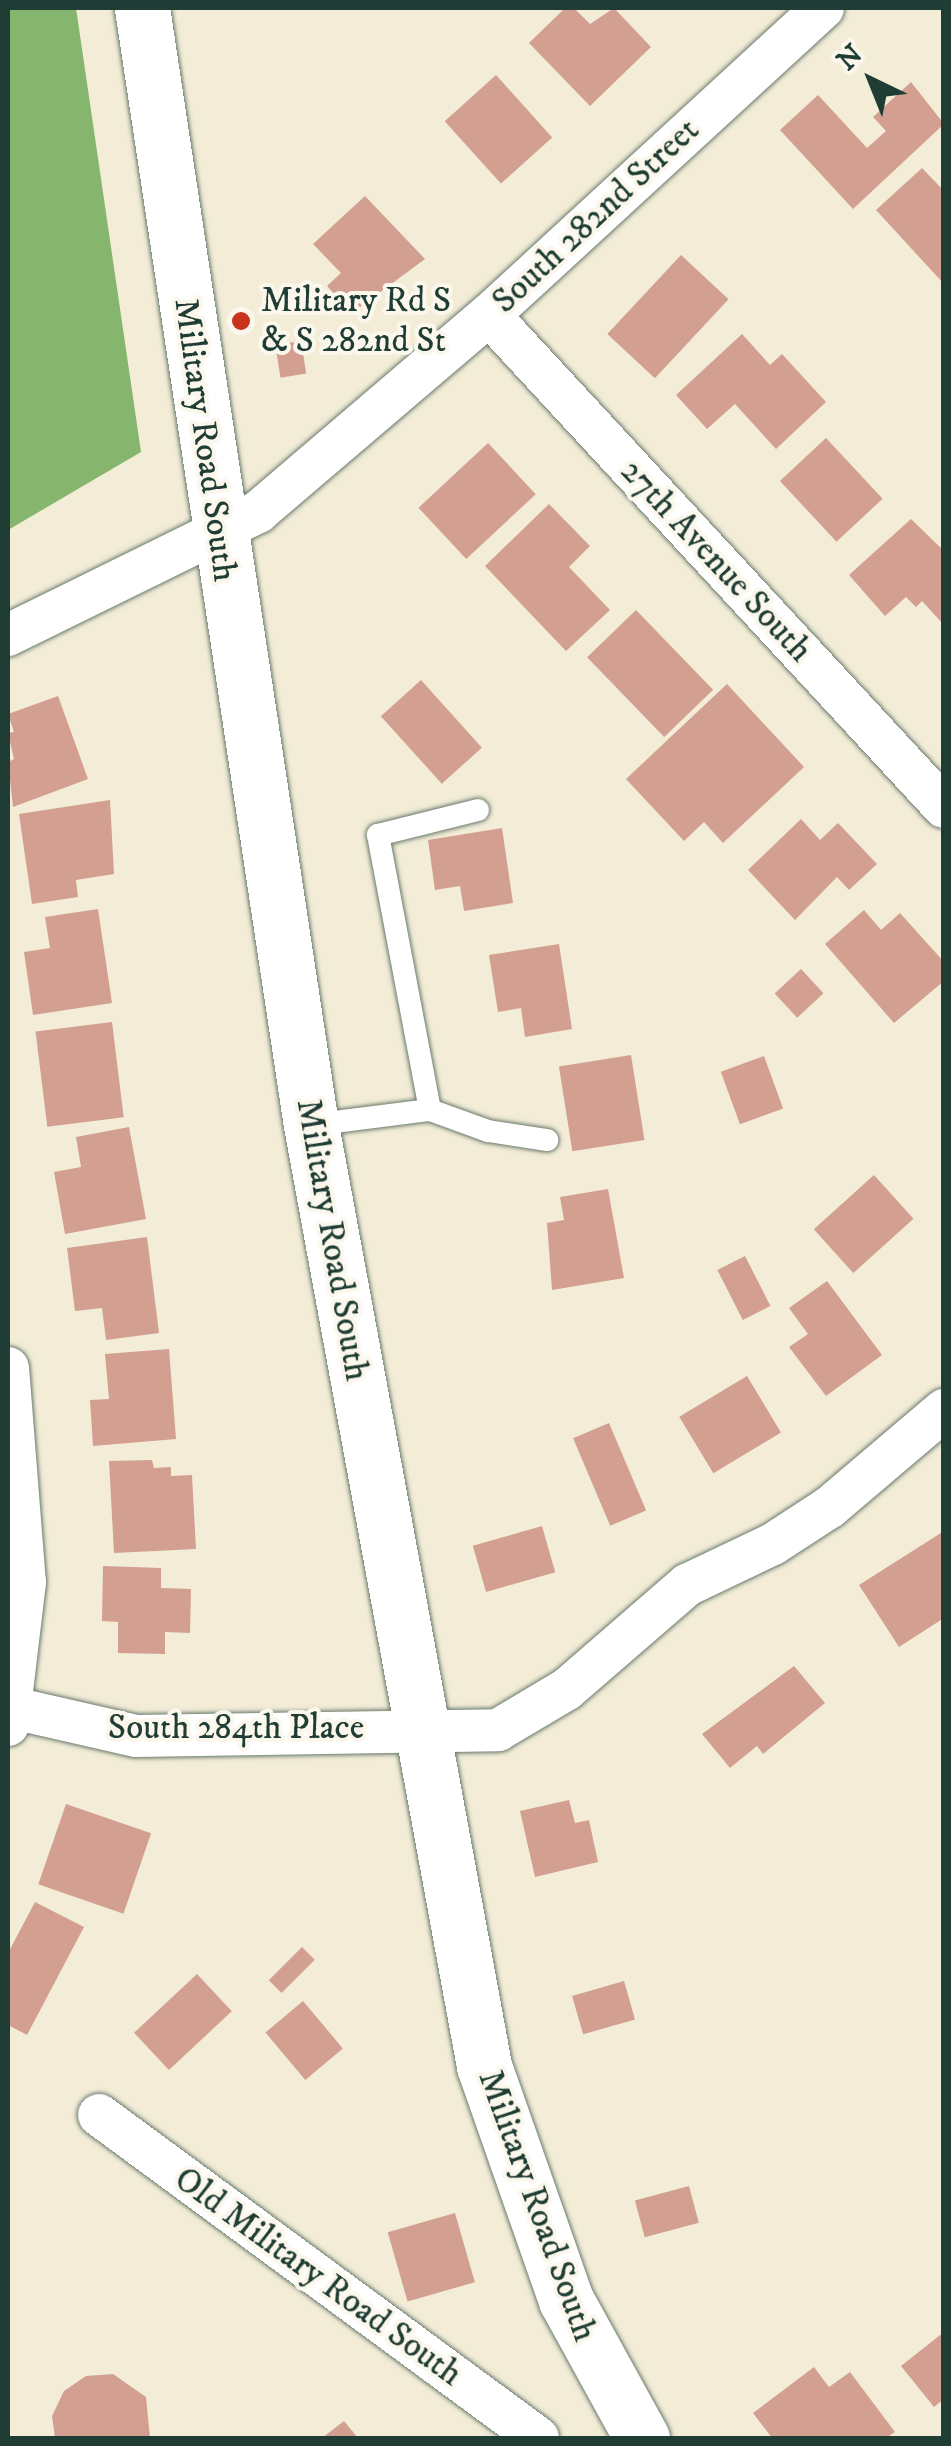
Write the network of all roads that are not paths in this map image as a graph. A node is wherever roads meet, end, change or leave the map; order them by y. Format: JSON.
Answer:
{"nodes":[{"id":1,"x":142,"y":8,"type":"edge"},
{"id":2,"x":822,"y":8,"type":"edge"},
{"id":3,"x":488,"y":316,"type":"junction"},
{"id":4,"x":218,"y":535,"type":"junction"},
{"id":5,"x":8,"y":635,"type":"edge"},
{"id":6,"x":944,"y":807,"type":"edge"},
{"id":7,"x":478,"y":810,"type":"dead end"},
{"id":8,"x":430,"y":1110,"type":"junction"},
{"id":9,"x":312,"y":1126,"type":"junction"},
{"id":10,"x":547,"y":1140,"type":"dead end"},
{"id":11,"x":8,"y":1368,"type":"edge"},
{"id":12,"x":944,"y":1410,"type":"edge"},
{"id":13,"x":10,"y":1716,"type":"edge"},
{"id":14,"x":420,"y":1728,"type":"junction"},
{"id":15,"x":98,"y":2115,"type":"dead end"},
{"id":16,"x":538,"y":2438,"type":"edge"},
{"id":17,"x":642,"y":2438,"type":"edge"}],
"edges":[{"from":1,"to":4,"type":"main road","name":"Military Road South"},
{"from":2,"to":3,"type":"street","name":"South 282nd Street"},
{"from":3,"to":4,"type":"street","name":"South 282nd Street"},
{"from":3,"to":6,"type":"street","name":"27th Avenue South"},
{"from":4,"to":5,"type":"street","name":"South 282nd Street"},
{"from":4,"to":9,"type":"main road","name":"Military Road South"},
{"from":7,"to":8,"type":"lane"},
{"from":8,"to":9,"type":"lane"},
{"from":8,"to":10,"type":"lane"},
{"from":9,"to":14,"type":"main road","name":"Military Road South"},
{"from":11,"to":13,"type":"street"},
{"from":12,"to":14,"type":"street","name":"South 284th Place"},
{"from":13,"to":14,"type":"street","name":"South 284th Place"},
{"from":14,"to":17,"type":"main road","name":"Military Road South"},
{"from":15,"to":16,"type":"street","name":"Old Military Road South"}]}
